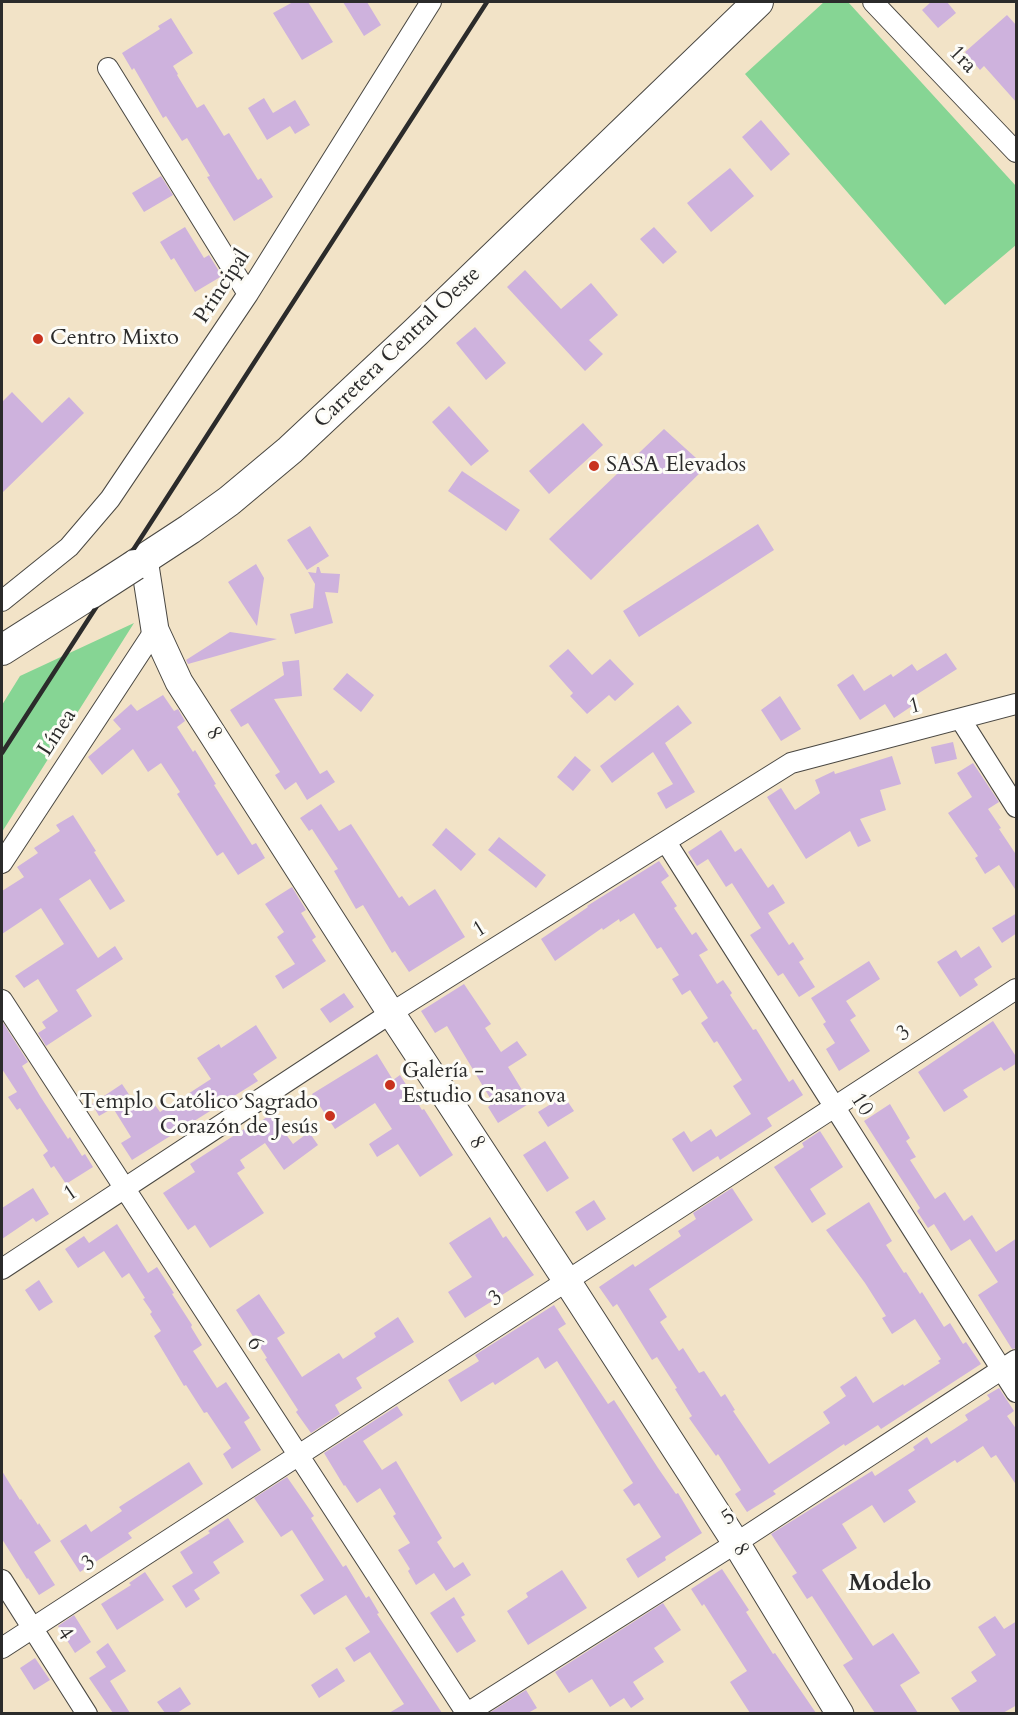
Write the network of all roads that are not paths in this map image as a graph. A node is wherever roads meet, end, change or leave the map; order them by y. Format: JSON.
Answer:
{"nodes":[{"id":1,"x":431,"y":2,"type":"edge"},
{"id":2,"x":758,"y":2,"type":"edge"},
{"id":3,"x":873,"y":2,"type":"edge"},
{"id":4,"x":108,"y":68,"type":"dead end"},
{"id":5,"x":1017,"y":152,"type":"edge"},
{"id":6,"x":248,"y":294,"type":"junction"},
{"id":7,"x":139,"y":562,"type":"junction"},
{"id":8,"x":2,"y":601,"type":"edge"},
{"id":9,"x":155,"y":630,"type":"junction"},
{"id":10,"x":2,"y":650,"type":"edge"},
{"id":11,"x":1017,"y":704,"type":"edge"},
{"id":12,"x":961,"y":720,"type":"junction"},
{"id":13,"x":1017,"y":807,"type":"edge"},
{"id":14,"x":666,"y":842,"type":"junction"},
{"id":15,"x":2,"y":863,"type":"edge"},
{"id":16,"x":1017,"y":989,"type":"edge"},
{"id":17,"x":2,"y":1000,"type":"edge"},
{"id":18,"x":391,"y":1013,"type":"junction"},
{"id":19,"x":834,"y":1108,"type":"junction"},
{"id":20,"x":124,"y":1188,"type":"junction"},
{"id":21,"x":2,"y":1269,"type":"edge"},
{"id":22,"x":567,"y":1281,"type":"junction"},
{"id":23,"x":1009,"y":1365,"type":"edge"},
{"id":24,"x":1017,"y":1392,"type":"edge"},
{"id":25,"x":298,"y":1456,"type":"junction"},
{"id":26,"x":736,"y":1543,"type":"junction"},
{"id":27,"x":2,"y":1580,"type":"edge"},
{"id":28,"x":32,"y":1629,"type":"junction"},
{"id":29,"x":2,"y":1648,"type":"edge"},
{"id":30,"x":87,"y":1713,"type":"edge"},
{"id":31,"x":466,"y":1713,"type":"edge"},
{"id":32,"x":840,"y":1713,"type":"edge"}],
"edges":[{"from":1,"to":6,"type":"street","name":"Principal"},
{"from":2,"to":7,"type":"main road","name":"Carretera Central Oeste"},
{"from":3,"to":5,"type":"street","name":"1ra"},
{"from":4,"to":6,"type":"street"},
{"from":6,"to":8,"type":"street","name":"Principal"},
{"from":7,"to":9,"type":"street","name":"8"},
{"from":7,"to":10,"type":"main road","name":"Carretera Central Oeste","bridge":true},
{"from":9,"to":15,"type":"street","name":"Línea"},
{"from":9,"to":18,"type":"street","name":"8"},
{"from":11,"to":12,"type":"street","name":"1"},
{"from":12,"to":13,"type":"street"},
{"from":12,"to":14,"type":"street","name":"1"},
{"from":14,"to":18,"type":"street","name":"1"},
{"from":14,"to":19,"type":"street","name":"10"},
{"from":16,"to":19,"type":"street","name":"3"},
{"from":17,"to":20,"type":"street","name":"6"},
{"from":18,"to":20,"type":"street","name":"1"},
{"from":18,"to":22,"type":"street","name":"8"},
{"from":19,"to":22,"type":"street","name":"3"},
{"from":19,"to":23,"type":"street","name":"10"},
{"from":20,"to":21,"type":"street","name":"1"},
{"from":20,"to":25,"type":"street","name":"6"},
{"from":22,"to":25,"type":"street","name":"3"},
{"from":22,"to":26,"type":"street","name":"8"},
{"from":23,"to":24,"type":"street","name":"10"},
{"from":23,"to":26,"type":"street","name":"5"},
{"from":25,"to":28,"type":"street","name":"3"},
{"from":25,"to":31,"type":"street","name":"6"},
{"from":26,"to":31,"type":"street","name":"5"},
{"from":26,"to":32,"type":"street","name":"8"},
{"from":27,"to":28,"type":"street","name":"4"},
{"from":28,"to":29,"type":"street","name":"3"},
{"from":28,"to":30,"type":"street","name":"4"}]}
